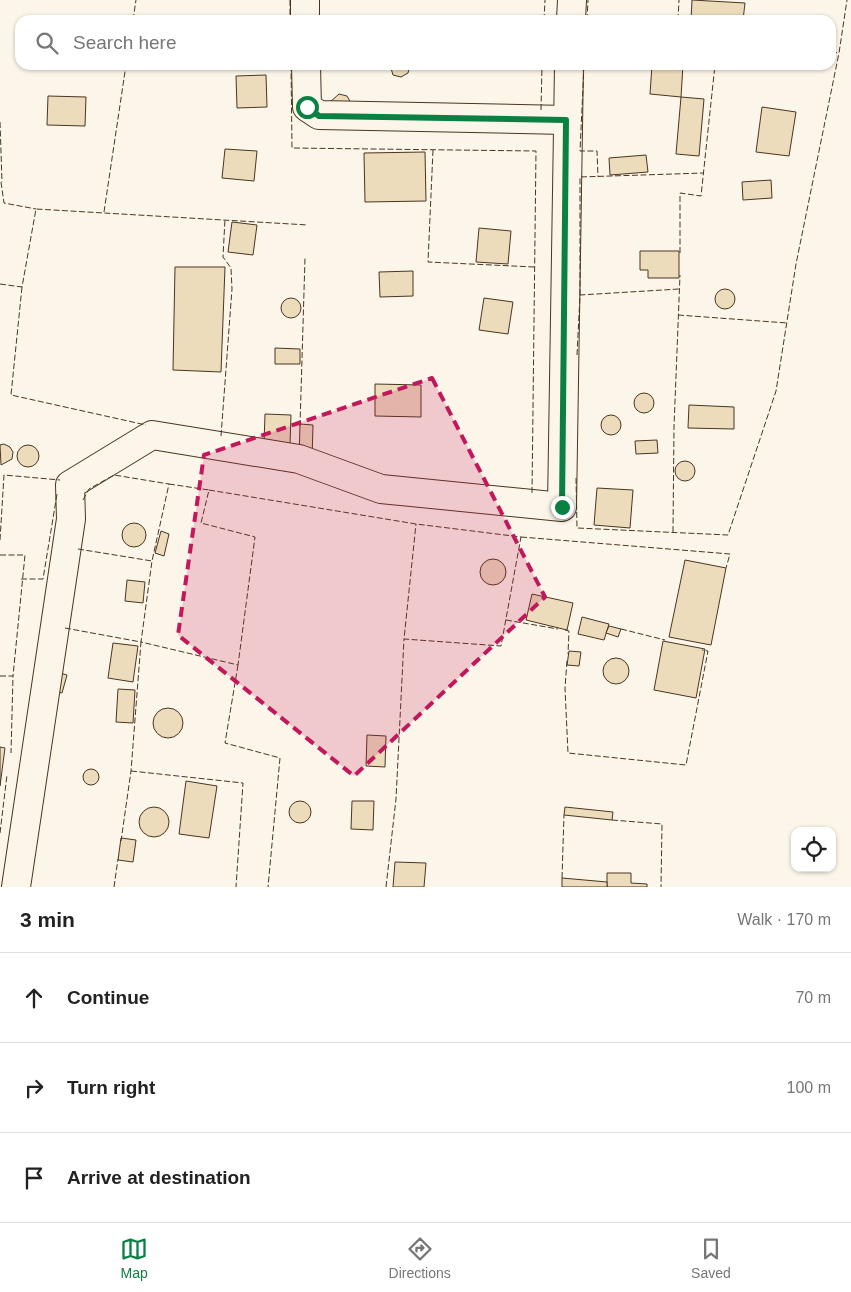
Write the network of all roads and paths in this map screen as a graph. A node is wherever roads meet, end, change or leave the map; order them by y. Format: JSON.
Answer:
{"nodes":[{"id":1,"x":305,"y":0,"type":"edge"},
{"id":2,"x":572,"y":0,"type":"edge"},
{"id":3,"x":305,"y":15,"type":"edge"},
{"id":4,"x":571,"y":15,"type":"edge"},
{"id":5,"x":306,"y":70,"type":"edge"},
{"id":6,"x":569,"y":70,"type":"edge"},
{"id":7,"x":566,"y":120,"type":"junction"},
{"id":8,"x":16,"y":887,"type":"edge"}],
"edges":[{"from":1,"to":3,"type":"street"},
{"from":2,"to":4,"type":"street"},
{"from":5,"to":7,"type":"street"},
{"from":6,"to":7,"type":"street"},
{"from":7,"to":8,"type":"street"}]}
